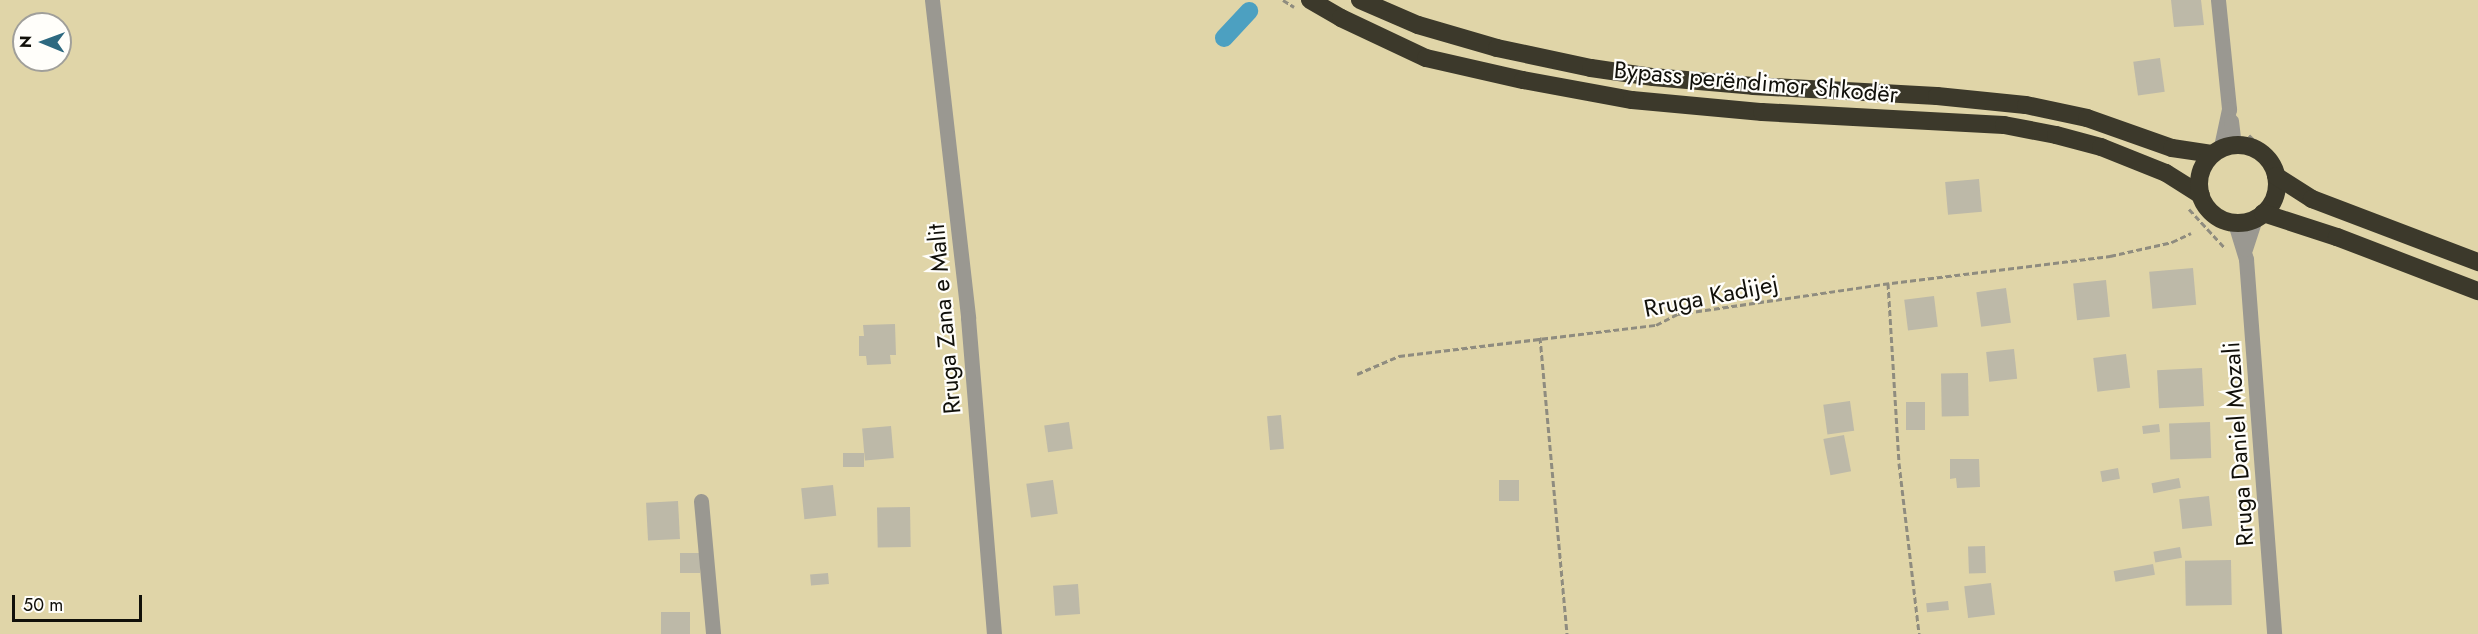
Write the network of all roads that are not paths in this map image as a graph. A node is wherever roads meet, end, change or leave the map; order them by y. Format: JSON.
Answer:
{"nodes":[{"id":1,"x":932,"y":0,"type":"edge"},
{"id":2,"x":1310,"y":0,"type":"edge"},
{"id":3,"x":1360,"y":0,"type":"edge"},
{"id":4,"x":2218,"y":0,"type":"edge"},
{"id":5,"x":2222,"y":149,"type":"junction"},
{"id":6,"x":2276,"y":176,"type":"junction"},
{"id":7,"x":2201,"y":195,"type":"junction"},
{"id":8,"x":2259,"y":216,"type":"junction"},
{"id":9,"x":2235,"y":223,"type":"junction"},
{"id":10,"x":2245,"y":252,"type":"junction"},
{"id":11,"x":2478,"y":262,"type":"edge"},
{"id":12,"x":2478,"y":291,"type":"edge"},
{"id":13,"x":701,"y":501,"type":"dead end"},
{"id":14,"x":713,"y":634,"type":"edge"},
{"id":15,"x":994,"y":634,"type":"edge"},
{"id":16,"x":2274,"y":634,"type":"edge"}],
"edges":[{"from":1,"to":15,"type":"street","name":"Rruga Zana e Malit"},
{"from":2,"to":7,"type":"highway","name":"Bypass perëndimor Shkodër"},
{"from":3,"to":5,"type":"highway","name":"Bypass perëndimor Shkodër"},
{"from":4,"to":5,"type":"street"},
{"from":5,"to":6,"type":"highway","name":"Bypass perëndimor Shkodër"},
{"from":5,"to":7,"type":"highway"},
{"from":6,"to":8,"type":"highway"},
{"from":6,"to":11,"type":"highway","name":"Bypass perëndimor Shkodër"},
{"from":7,"to":9,"type":"highway","name":"Bypass perëndimor Shkodër"},
{"from":8,"to":9,"type":"highway"},
{"from":8,"to":10,"type":"street","name":"Rruga Daniel Mozali"},
{"from":8,"to":12,"type":"highway"},
{"from":9,"to":10,"type":"street","name":"Rruga Daniel Mozali"},
{"from":10,"to":16,"type":"street","name":"Rruga Daniel Mozali"},
{"from":13,"to":14,"type":"street"}]}
